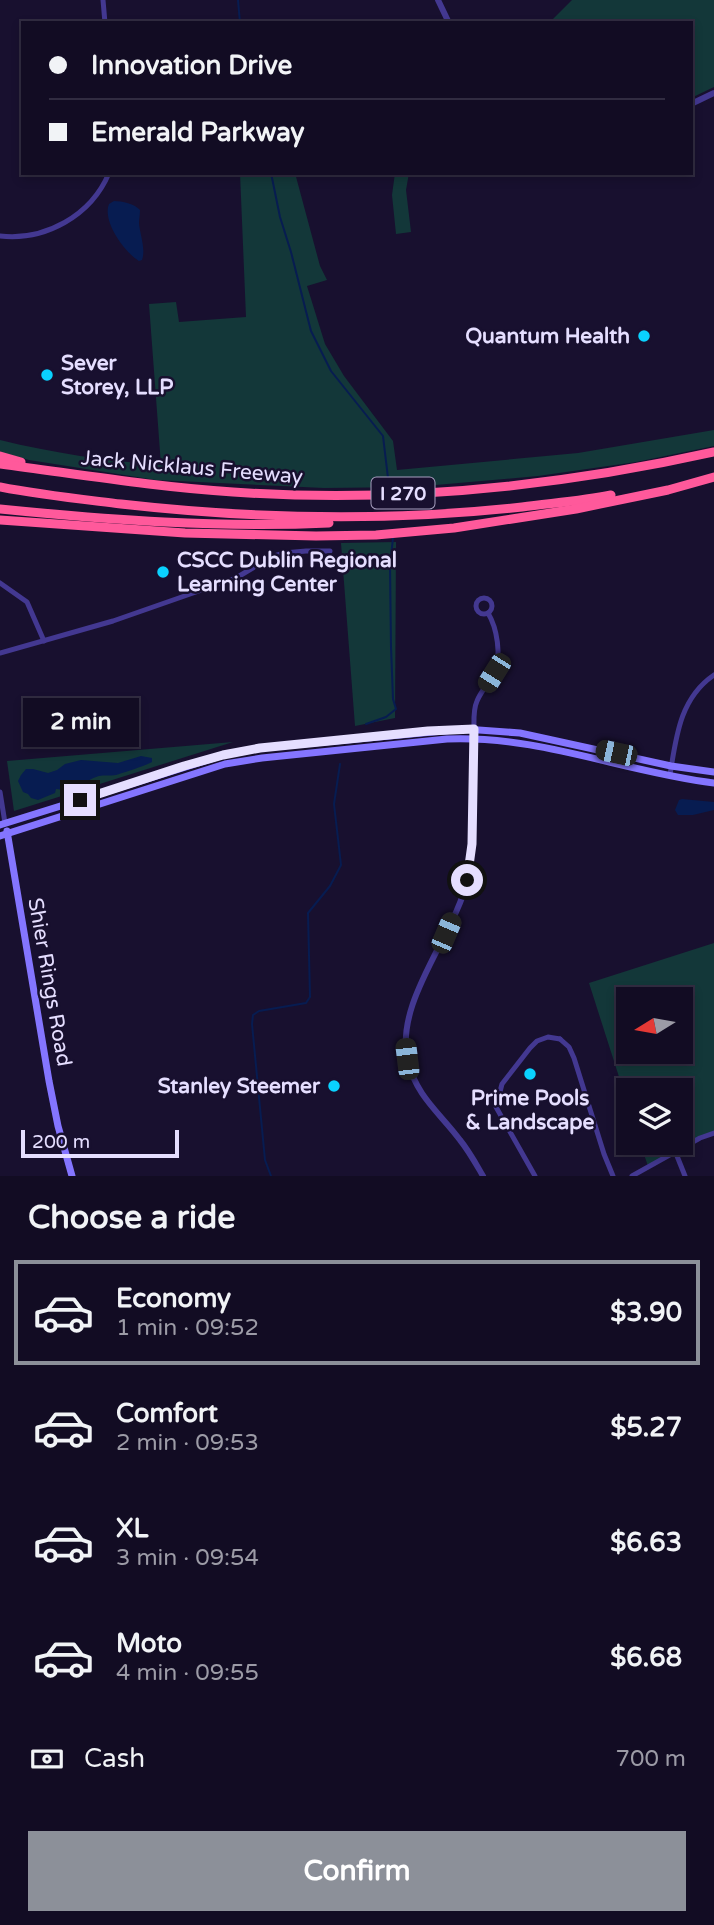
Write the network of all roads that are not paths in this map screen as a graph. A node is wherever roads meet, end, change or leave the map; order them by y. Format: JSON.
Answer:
{"nodes":[{"id":1,"x":103,"y":0,"type":"edge"},
{"id":2,"x":438,"y":0,"type":"edge"},
{"id":3,"x":104,"y":21,"type":"edge"},
{"id":4,"x":448,"y":21,"type":"edge"},
{"id":5,"x":714,"y":93,"type":"edge"},
{"id":6,"x":693,"y":103,"type":"edge"},
{"id":7,"x":108,"y":175,"type":"edge"},
{"id":8,"x":0,"y":236,"type":"edge"},
{"id":9,"x":714,"y":452,"type":"edge"},
{"id":10,"x":0,"y":456,"type":"edge"},
{"id":11,"x":0,"y":464,"type":"edge"},
{"id":12,"x":77,"y":475,"type":"junction"},
{"id":13,"x":714,"y":476,"type":"edge"},
{"id":14,"x":0,"y":488,"type":"edge"},
{"id":15,"x":0,"y":509,"type":"edge"},
{"id":16,"x":407,"y":516,"type":"junction"},
{"id":17,"x":0,"y":520,"type":"edge"},
{"id":18,"x":330,"y":551,"type":"dead end"},
{"id":19,"x":0,"y":583,"type":"edge"},
{"id":20,"x":488,"y":613,"type":"dead end"},
{"id":21,"x":44,"y":641,"type":"junction"},
{"id":22,"x":0,"y":653,"type":"edge"},
{"id":23,"x":714,"y":675,"type":"edge"},
{"id":24,"x":474,"y":729,"type":"junction"},
{"id":25,"x":474,"y":738,"type":"junction"},
{"id":26,"x":671,"y":765,"type":"junction"},
{"id":27,"x":714,"y":772,"type":"edge"},
{"id":28,"x":670,"y":775,"type":"junction"},
{"id":29,"x":714,"y":783,"type":"edge"},
{"id":30,"x":0,"y":792,"type":"edge"},
{"id":31,"x":3,"y":824,"type":"edge"},
{"id":32,"x":4,"y":834,"type":"edge"},
{"id":33,"x":562,"y":1032,"type":"dead end"},
{"id":34,"x":560,"y":1039,"type":"junction"},
{"id":35,"x":714,"y":1133,"type":"edge"},
{"id":36,"x":693,"y":1142,"type":"edge"},
{"id":37,"x":670,"y":1155,"type":"edge"},
{"id":38,"x":676,"y":1155,"type":"edge"},
{"id":39,"x":72,"y":1176,"type":"edge"},
{"id":40,"x":483,"y":1176,"type":"edge"},
{"id":41,"x":535,"y":1176,"type":"edge"},
{"id":42,"x":613,"y":1176,"type":"edge"},
{"id":43,"x":632,"y":1176,"type":"edge"},
{"id":44,"x":685,"y":1176,"type":"edge"}],
"edges":[{"from":1,"to":3,"type":"street"},
{"from":2,"to":4,"type":"street"},
{"from":5,"to":6,"type":"street"},
{"from":7,"to":8,"type":"street"},
{"from":9,"to":12,"type":"highway","name":"Jack Nicklaus Freeway","number":"I 270"},
{"from":10,"to":12,"type":"highway"},
{"from":11,"to":12,"type":"highway","name":"Jack Nicklaus Freeway","number":"I 270"},
{"from":13,"to":16,"type":"highway","name":"Jack Nicklaus Freeway","number":"I 270"},
{"from":13,"to":17,"type":"highway"},
{"from":14,"to":16,"type":"highway","name":"Jack Nicklaus Freeway","number":"I 270"},
{"from":15,"to":16,"type":"highway"},
{"from":18,"to":21,"type":"street"},
{"from":19,"to":21,"type":"street"},
{"from":20,"to":24,"type":"street"},
{"from":21,"to":22,"type":"street"},
{"from":23,"to":26,"type":"street"},
{"from":24,"to":25,"type":"street"},
{"from":24,"to":26,"type":"main road"},
{"from":24,"to":31,"type":"main road"},
{"from":25,"to":28,"type":"main road"},
{"from":25,"to":32,"type":"main road"},
{"from":25,"to":40,"type":"street"},
{"from":26,"to":27,"type":"main road"},
{"from":26,"to":28,"type":"street"},
{"from":28,"to":29,"type":"main road"},
{"from":30,"to":31,"type":"street","name":"Shier Rings Road"},
{"from":31,"to":32,"type":"main road","name":"Shier Rings Road"},
{"from":32,"to":39,"type":"main road","name":"Shier Rings Road"},
{"from":33,"to":34,"type":"street"},
{"from":34,"to":41,"type":"street"},
{"from":34,"to":42,"type":"street"},
{"from":35,"to":36,"type":"street"},
{"from":37,"to":43,"type":"street"},
{"from":38,"to":44,"type":"street"}]}
